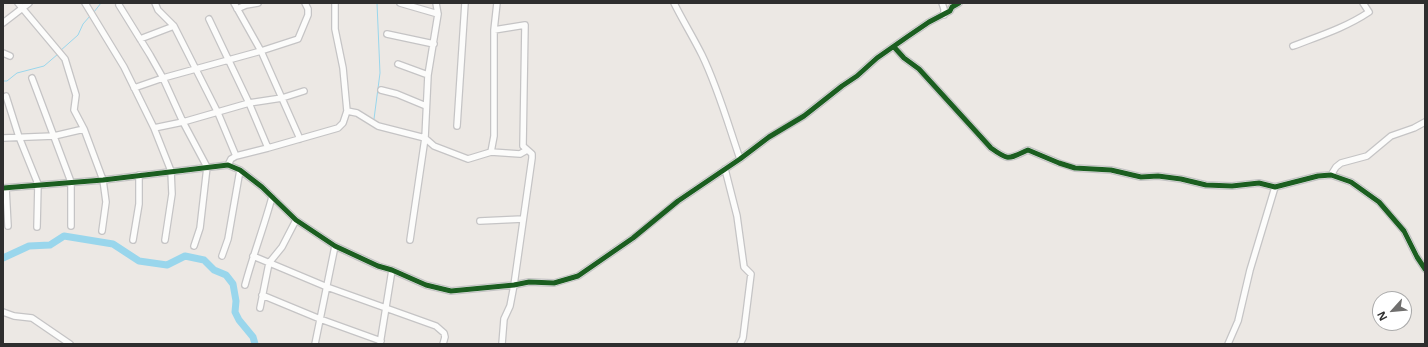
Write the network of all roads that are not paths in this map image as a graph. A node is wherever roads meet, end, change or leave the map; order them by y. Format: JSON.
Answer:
{"nodes":[{"id":1,"x":18,"y":3,"type":"edge"},
{"id":2,"x":29,"y":3,"type":"edge"},
{"id":3,"x":85,"y":3,"type":"edge"},
{"id":4,"x":155,"y":3,"type":"edge"},
{"id":5,"x":234,"y":3,"type":"edge"},
{"id":6,"x":258,"y":3,"type":"edge"},
{"id":7,"x":305,"y":3,"type":"edge"},
{"id":8,"x":335,"y":3,"type":"edge"},
{"id":9,"x":400,"y":3,"type":"edge"},
{"id":10,"x":436,"y":3,"type":"edge"},
{"id":11,"x":465,"y":3,"type":"edge"},
{"id":12,"x":497,"y":3,"type":"edge"},
{"id":13,"x":674,"y":3,"type":"edge"},
{"id":14,"x":942,"y":3,"type":"edge"},
{"id":15,"x":959,"y":3,"type":"edge"},
{"id":16,"x":1363,"y":3,"type":"edge"},
{"id":17,"x":119,"y":5,"type":"dead end"},
{"id":18,"x":23,"y":9,"type":"junction"},
{"id":19,"x":237,"y":9,"type":"junction"},
{"id":20,"x":438,"y":14,"type":"junction"},
{"id":21,"x":944,"y":15,"type":"junction"},
{"id":22,"x":209,"y":19,"type":"dead end"},
{"id":23,"x":3,"y":23,"type":"edge"},
{"id":24,"x":174,"y":26,"type":"junction"},
{"id":25,"x":494,"y":30,"type":"junction"},
{"id":26,"x":386,"y":34,"type":"dead end"},
{"id":27,"x":140,"y":39,"type":"junction"},
{"id":28,"x":434,"y":44,"type":"junction"},
{"id":29,"x":1293,"y":46,"type":"dead end"},
{"id":30,"x":894,"y":47,"type":"junction"},
{"id":31,"x":261,"y":51,"type":"junction"},
{"id":32,"x":3,"y":53,"type":"edge"},
{"id":33,"x":10,"y":56,"type":"dead end"},
{"id":34,"x":228,"y":59,"type":"junction"},
{"id":35,"x":398,"y":64,"type":"dead end"},
{"id":36,"x":196,"y":69,"type":"junction"},
{"id":37,"x":428,"y":75,"type":"junction"},
{"id":38,"x":32,"y":78,"type":"dead end"},
{"id":39,"x":163,"y":78,"type":"junction"},
{"id":40,"x":134,"y":88,"type":"junction"},
{"id":41,"x":382,"y":90,"type":"dead end"},
{"id":42,"x":304,"y":91,"type":"dead end"},
{"id":43,"x":6,"y":96,"type":"dead end"},
{"id":44,"x":282,"y":98,"type":"junction"},
{"id":45,"x":249,"y":103,"type":"junction"},
{"id":46,"x":426,"y":106,"type":"junction"},
{"id":47,"x":347,"y":111,"type":"junction"},
{"id":48,"x":218,"y":113,"type":"junction"},
{"id":49,"x":183,"y":122,"type":"junction"},
{"id":50,"x":1425,"y":122,"type":"edge"},
{"id":51,"x":457,"y":126,"type":"dead end"},
{"id":52,"x":154,"y":128,"type":"junction"},
{"id":53,"x":84,"y":129,"type":"junction"},
{"id":54,"x":54,"y":136,"type":"junction"},
{"id":55,"x":19,"y":137,"type":"junction"},
{"id":56,"x":3,"y":138,"type":"edge"},
{"id":57,"x":426,"y":138,"type":"junction"},
{"id":58,"x":300,"y":139,"type":"junction"},
{"id":59,"x":268,"y":148,"type":"junction"},
{"id":60,"x":527,"y":150,"type":"junction"},
{"id":61,"x":491,"y":152,"type":"junction"},
{"id":62,"x":236,"y":156,"type":"junction"},
{"id":63,"x":740,"y":159,"type":"junction"},
{"id":64,"x":228,"y":165,"type":"junction"},
{"id":65,"x":207,"y":167,"type":"junction"},
{"id":66,"x":725,"y":168,"type":"junction"},
{"id":67,"x":240,"y":170,"type":"junction"},
{"id":68,"x":171,"y":171,"type":"junction"},
{"id":69,"x":139,"y":175,"type":"junction"},
{"id":70,"x":1331,"y":175,"type":"junction"},
{"id":71,"x":103,"y":180,"type":"junction"},
{"id":72,"x":71,"y":182,"type":"junction"},
{"id":73,"x":38,"y":184,"type":"junction"},
{"id":74,"x":1275,"y":187,"type":"junction"},
{"id":75,"x":4,"y":188,"type":"edge"},
{"id":76,"x":272,"y":197,"type":"junction"},
{"id":77,"x":523,"y":219,"type":"junction"},
{"id":78,"x":296,"y":220,"type":"junction"},
{"id":79,"x":480,"y":221,"type":"dead end"},
{"id":80,"x":8,"y":226,"type":"dead end"},
{"id":81,"x":71,"y":226,"type":"dead end"},
{"id":82,"x":37,"y":227,"type":"dead end"},
{"id":83,"x":102,"y":230,"type":"dead end"},
{"id":84,"x":133,"y":240,"type":"dead end"},
{"id":85,"x":165,"y":240,"type":"dead end"},
{"id":86,"x":410,"y":240,"type":"dead end"},
{"id":87,"x":194,"y":246,"type":"dead end"},
{"id":88,"x":334,"y":246,"type":"junction"},
{"id":89,"x":222,"y":256,"type":"dead end"},
{"id":90,"x":253,"y":256,"type":"junction"},
{"id":91,"x":269,"y":262,"type":"junction"},
{"id":92,"x":1425,"y":269,"type":"edge"},
{"id":93,"x":392,"y":270,"type":"junction"},
{"id":94,"x":245,"y":285,"type":"dead end"},
{"id":95,"x":514,"y":285,"type":"junction"},
{"id":96,"x":327,"y":287,"type":"junction"},
{"id":97,"x":262,"y":294,"type":"junction"},
{"id":98,"x":260,"y":308,"type":"dead end"},
{"id":99,"x":386,"y":308,"type":"junction"},
{"id":100,"x":3,"y":312,"type":"edge"},
{"id":101,"x":320,"y":320,"type":"junction"},
{"id":102,"x":381,"y":343,"type":"edge"},
{"id":103,"x":70,"y":344,"type":"edge"},
{"id":104,"x":315,"y":344,"type":"edge"},
{"id":105,"x":443,"y":344,"type":"edge"},
{"id":106,"x":502,"y":344,"type":"edge"},
{"id":107,"x":740,"y":344,"type":"edge"},
{"id":108,"x":1228,"y":344,"type":"edge"}],
"edges":[{"from":1,"to":18,"type":"street"},
{"from":2,"to":18,"type":"street"},
{"from":3,"to":40,"type":"street"},
{"from":4,"to":24,"type":"street"},
{"from":5,"to":19,"type":"street"},
{"from":6,"to":19,"type":"street"},
{"from":7,"to":31,"type":"street"},
{"from":8,"to":47,"type":"street"},
{"from":9,"to":20,"type":"street"},
{"from":10,"to":20,"type":"street"},
{"from":11,"to":51,"type":"street"},
{"from":12,"to":25,"type":"street"},
{"from":13,"to":63,"type":"street"},
{"from":14,"to":21,"type":"street"},
{"from":15,"to":21,"type":"street"},
{"from":16,"to":29,"type":"street"},
{"from":17,"to":27,"type":"street"},
{"from":18,"to":23,"type":"street"},
{"from":18,"to":53,"type":"street"},
{"from":19,"to":31,"type":"street"},
{"from":20,"to":28,"type":"street"},
{"from":21,"to":30,"type":"street"},
{"from":22,"to":34,"type":"street"},
{"from":24,"to":27,"type":"street"},
{"from":24,"to":36,"type":"street"},
{"from":25,"to":60,"type":"street"},
{"from":25,"to":61,"type":"street"},
{"from":26,"to":28,"type":"street"},
{"from":27,"to":39,"type":"street"},
{"from":28,"to":37,"type":"street"},
{"from":30,"to":63,"type":"street"},
{"from":30,"to":74,"type":"street"},
{"from":31,"to":34,"type":"street"},
{"from":31,"to":44,"type":"street"},
{"from":32,"to":33,"type":"street"},
{"from":34,"to":36,"type":"street"},
{"from":34,"to":45,"type":"street"},
{"from":35,"to":37,"type":"street"},
{"from":36,"to":39,"type":"street"},
{"from":36,"to":48,"type":"street"},
{"from":37,"to":46,"type":"street"},
{"from":38,"to":54,"type":"street"},
{"from":39,"to":40,"type":"street"},
{"from":39,"to":49,"type":"street"},
{"from":40,"to":52,"type":"street"},
{"from":41,"to":46,"type":"street"},
{"from":42,"to":44,"type":"street"},
{"from":43,"to":55,"type":"street"},
{"from":44,"to":45,"type":"street"},
{"from":44,"to":58,"type":"street"},
{"from":45,"to":48,"type":"street"},
{"from":45,"to":59,"type":"street"},
{"from":46,"to":57,"type":"street"},
{"from":47,"to":57,"type":"street"},
{"from":47,"to":58,"type":"street"},
{"from":48,"to":49,"type":"street"},
{"from":48,"to":62,"type":"street"},
{"from":49,"to":52,"type":"street"},
{"from":49,"to":65,"type":"street"},
{"from":50,"to":70,"type":"street"},
{"from":52,"to":68,"type":"street"},
{"from":53,"to":54,"type":"street"},
{"from":53,"to":71,"type":"street"},
{"from":54,"to":55,"type":"street"},
{"from":54,"to":72,"type":"street"},
{"from":55,"to":56,"type":"street"},
{"from":55,"to":73,"type":"street"},
{"from":57,"to":61,"type":"street"},
{"from":57,"to":86,"type":"street"},
{"from":58,"to":59,"type":"street"},
{"from":59,"to":62,"type":"street"},
{"from":60,"to":61,"type":"street"},
{"from":60,"to":77,"type":"street"},
{"from":62,"to":64,"type":"street"},
{"from":63,"to":66,"type":"street"},
{"from":64,"to":65,"type":"street"},
{"from":64,"to":67,"type":"street"},
{"from":65,"to":68,"type":"street"},
{"from":65,"to":87,"type":"street"},
{"from":66,"to":95,"type":"street"},
{"from":66,"to":107,"type":"street"},
{"from":67,"to":76,"type":"street"},
{"from":67,"to":89,"type":"street"},
{"from":68,"to":69,"type":"street"},
{"from":68,"to":85,"type":"street"},
{"from":69,"to":71,"type":"street"},
{"from":69,"to":84,"type":"street"},
{"from":70,"to":74,"type":"street"},
{"from":70,"to":92,"type":"street"},
{"from":71,"to":72,"type":"street"},
{"from":71,"to":83,"type":"street"},
{"from":72,"to":73,"type":"street"},
{"from":72,"to":81,"type":"street"},
{"from":73,"to":75,"type":"street"},
{"from":73,"to":82,"type":"street"},
{"from":74,"to":108,"type":"street"},
{"from":75,"to":80,"type":"street"},
{"from":76,"to":78,"type":"street"},
{"from":76,"to":90,"type":"street"},
{"from":77,"to":79,"type":"street"},
{"from":77,"to":95,"type":"street"},
{"from":78,"to":88,"type":"street"},
{"from":78,"to":91,"type":"street"},
{"from":88,"to":93,"type":"street"},
{"from":88,"to":96,"type":"street"},
{"from":90,"to":91,"type":"street"},
{"from":90,"to":94,"type":"street"},
{"from":91,"to":96,"type":"street"},
{"from":91,"to":97,"type":"street"},
{"from":93,"to":95,"type":"street"},
{"from":93,"to":99,"type":"street"},
{"from":95,"to":106,"type":"street"},
{"from":96,"to":99,"type":"street"},
{"from":96,"to":101,"type":"street"},
{"from":97,"to":98,"type":"street"},
{"from":97,"to":101,"type":"street"},
{"from":99,"to":102,"type":"street"},
{"from":99,"to":105,"type":"street"},
{"from":100,"to":103,"type":"street"},
{"from":101,"to":102,"type":"street"},
{"from":101,"to":104,"type":"street"}]}
